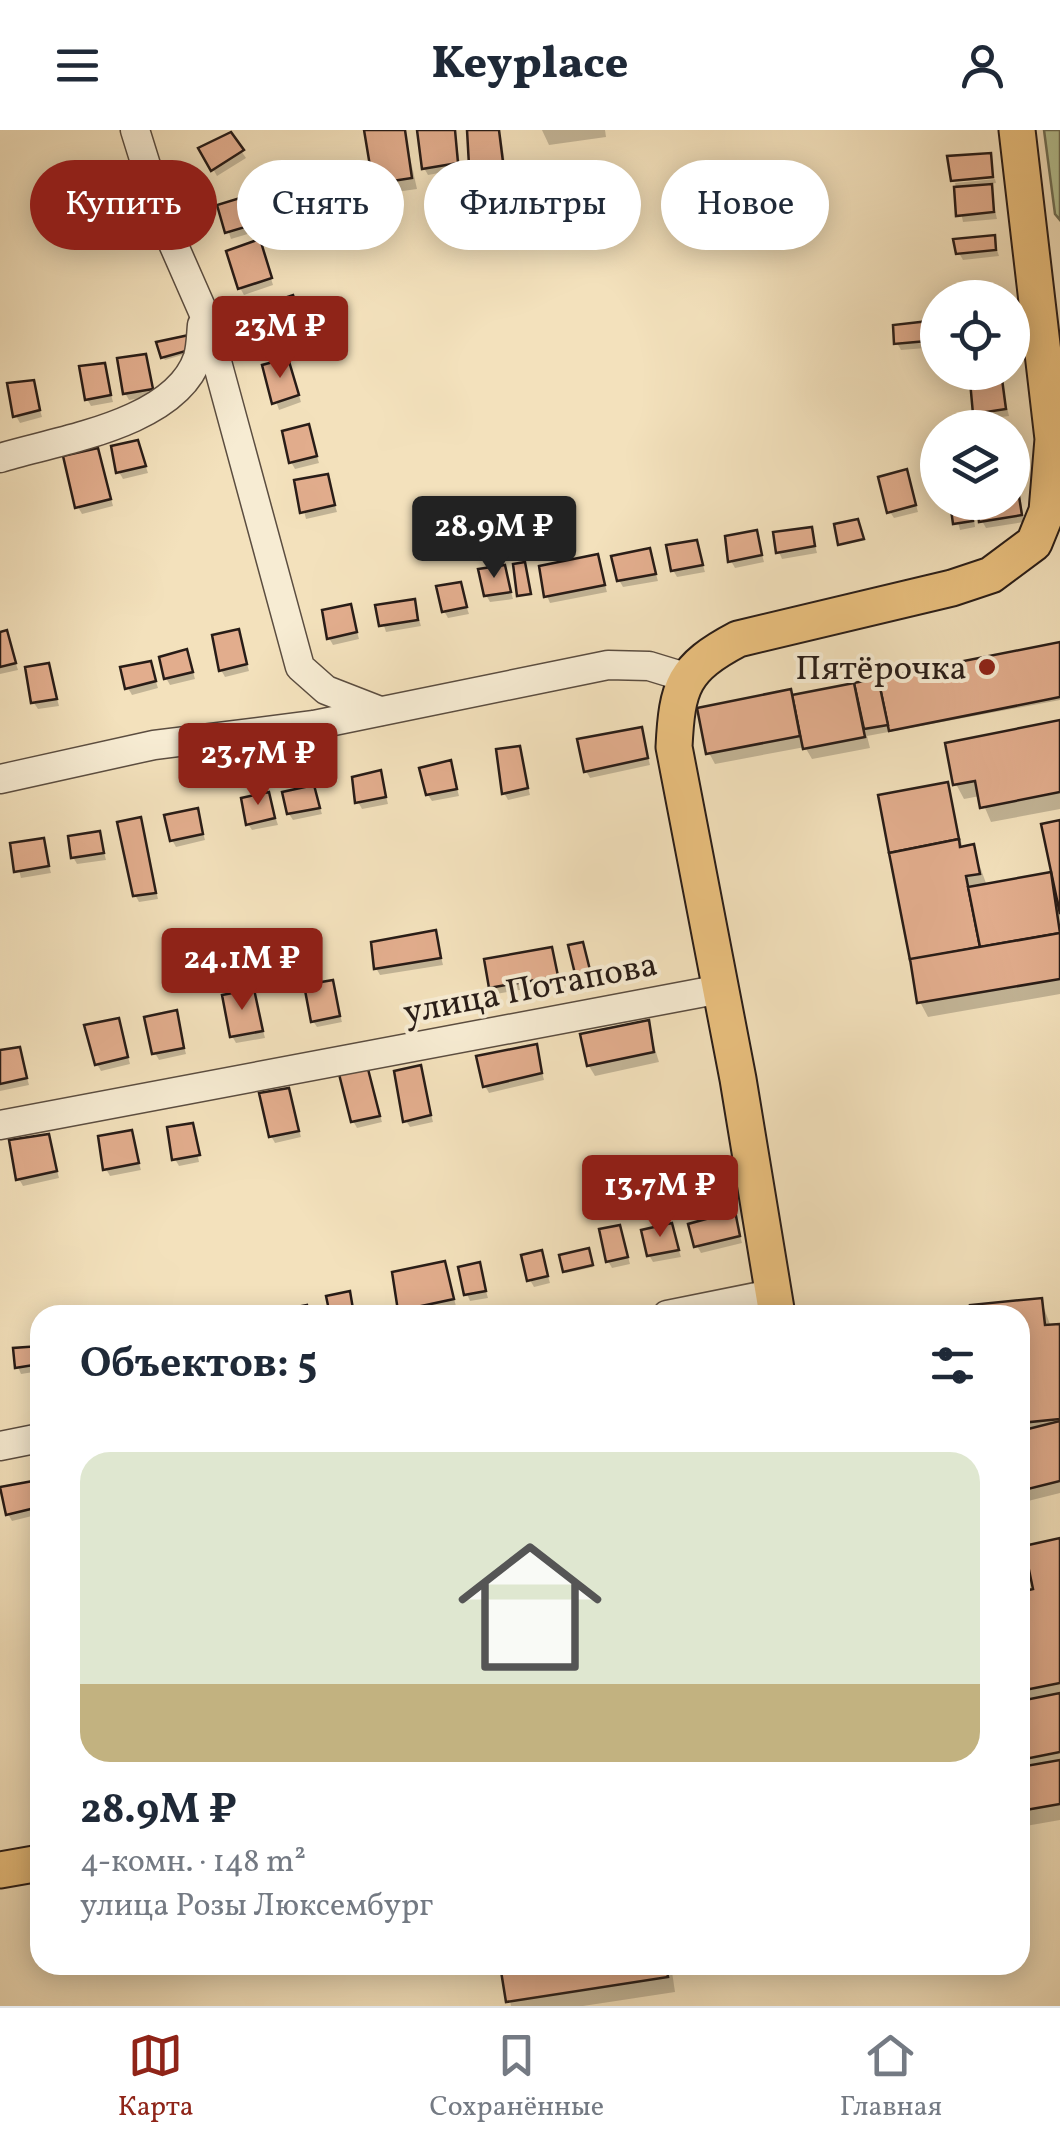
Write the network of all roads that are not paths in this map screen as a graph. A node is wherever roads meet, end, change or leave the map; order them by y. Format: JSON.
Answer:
{"nodes":[{"id":1,"x":135,"y":130,"type":"edge"},
{"id":2,"x":1017,"y":130,"type":"edge"},
{"id":3,"x":204,"y":314,"type":"junction"},
{"id":4,"x":1056,"y":444,"type":"edge"},
{"id":5,"x":0,"y":458,"type":"edge"},
{"id":6,"x":1047,"y":541,"type":"edge"},
{"id":7,"x":684,"y":677,"type":"junction"},
{"id":8,"x":381,"y":712,"type":"junction"},
{"id":9,"x":0,"y":779,"type":"edge"},
{"id":10,"x":721,"y":989,"type":"junction"},
{"id":11,"x":0,"y":1125,"type":"edge"},
{"id":12,"x":777,"y":1304,"type":"edge"},
{"id":13,"x":30,"y":1440,"type":"edge"},
{"id":14,"x":0,"y":1446,"type":"edge"},
{"id":15,"x":30,"y":1865,"type":"edge"},
{"id":16,"x":0,"y":1870,"type":"edge"}],
"edges":[{"from":1,"to":3,"type":"street"},
{"from":2,"to":4,"type":"main road"},
{"from":3,"to":5,"type":"street"},
{"from":3,"to":8,"type":"street"},
{"from":4,"to":6,"type":"main road"},
{"from":6,"to":7,"type":"main road"},
{"from":7,"to":8,"type":"street"},
{"from":7,"to":10,"type":"main road"},
{"from":8,"to":9,"type":"street"},
{"from":10,"to":11,"type":"street","name":"улица Потапова"},
{"from":10,"to":12,"type":"main road"},
{"from":13,"to":14,"type":"street"},
{"from":15,"to":16,"type":"main road"}]}
